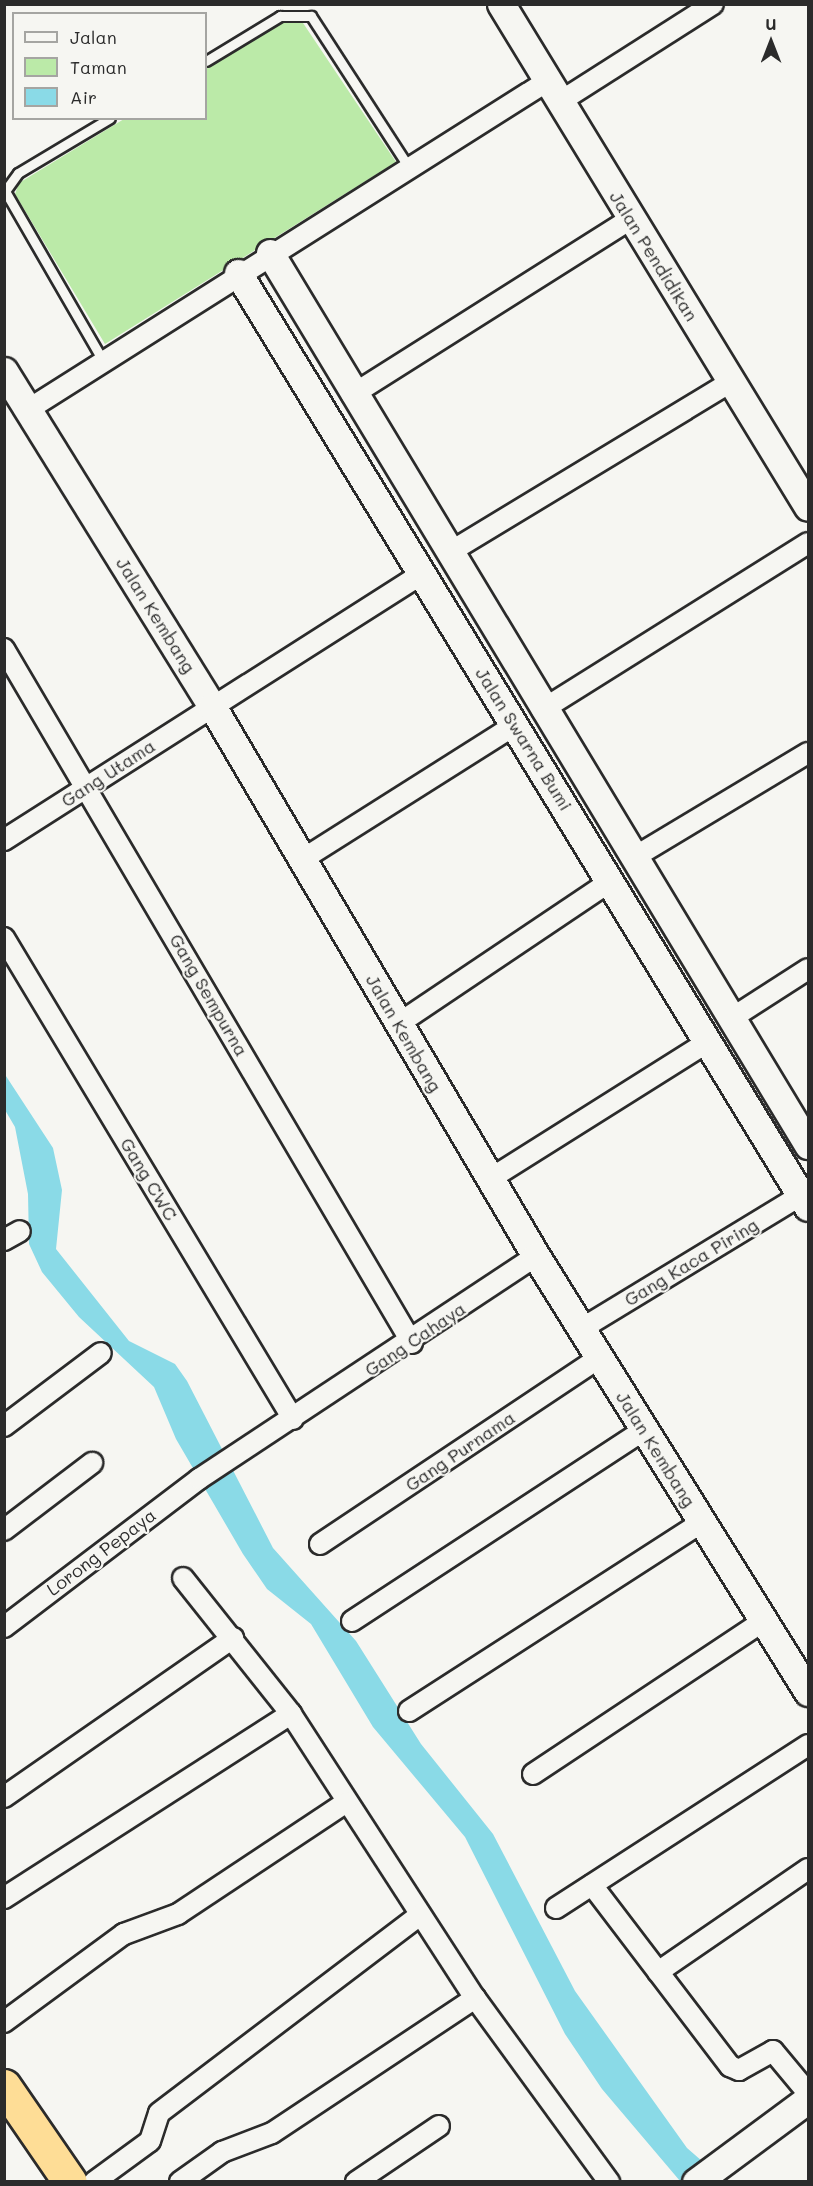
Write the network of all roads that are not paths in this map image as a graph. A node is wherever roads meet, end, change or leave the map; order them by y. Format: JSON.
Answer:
{"nodes":[{"id":1,"x":501,"y":4,"type":"edge"},
{"id":2,"x":713,"y":4,"type":"edge"},
{"id":3,"x":207,"y":60,"type":"edge"},
{"id":4,"x":555,"y":91,"type":"junction"},
{"id":5,"x":107,"y":120,"type":"edge"},
{"id":6,"x":408,"y":166,"type":"junction"},
{"id":7,"x":630,"y":219,"type":"junction"},
{"id":8,"x":270,"y":253,"type":"junction"},
{"id":9,"x":238,"y":273,"type":"junction"},
{"id":10,"x":102,"y":359,"type":"junction"},
{"id":11,"x":4,"y":371,"type":"edge"},
{"id":12,"x":732,"y":381,"type":"junction"},
{"id":13,"x":352,"y":395,"type":"junction"},
{"id":14,"x":29,"y":409,"type":"junction"},
{"id":15,"x":403,"y":477,"type":"junction"},
{"id":16,"x":375,"y":495,"type":"junction"},
{"id":17,"x":808,"y":507,"type":"edge"},
{"id":18,"x":808,"y":543,"type":"edge"},
{"id":19,"x":450,"y":552,"type":"junction"},
{"id":20,"x":423,"y":573,"type":"junction"},
{"id":21,"x":4,"y":649,"type":"edge"},
{"id":22,"x":212,"y":706,"type":"junction"},
{"id":23,"x":542,"y":710,"type":"junction"},
{"id":24,"x":515,"y":725,"type":"junction"},
{"id":25,"x":808,"y":753,"type":"edge"},
{"id":26,"x":88,"y":787,"type":"junction"},
{"id":27,"x":615,"y":830,"type":"junction"},
{"id":28,"x":4,"y":840,"type":"edge"},
{"id":29,"x":590,"y":845,"type":"junction"},
{"id":30,"x":633,"y":858,"type":"junction"},
{"id":31,"x":303,"y":859,"type":"junction"},
{"id":32,"x":612,"y":880,"type":"junction"},
{"id":33,"x":4,"y":938,"type":"edge"},
{"id":34,"x":808,"y":969,"type":"edge"},
{"id":35,"x":732,"y":1018,"type":"junction"},
{"id":36,"x":398,"y":1024,"type":"junction"},
{"id":37,"x":709,"y":1041,"type":"junction"},
{"id":38,"x":805,"y":1139,"type":"edge"},
{"id":39,"x":774,"y":1153,"type":"junction"},
{"id":40,"x":490,"y":1179,"type":"junction"},
{"id":41,"x":805,"y":1201,"type":"edge"},
{"id":42,"x":536,"y":1256,"type":"junction"},
{"id":43,"x":581,"y":1329,"type":"junction"},
{"id":44,"x":412,"y":1343,"type":"junction"},
{"id":45,"x":101,"y":1353,"type":"dead end"},
{"id":46,"x":599,"y":1358,"type":"junction"},
{"id":47,"x":293,"y":1419,"type":"junction"},
{"id":48,"x":4,"y":1425,"type":"edge"},
{"id":49,"x":644,"y":1431,"type":"junction"},
{"id":50,"x":228,"y":1461,"type":"joint"},
{"id":51,"x":92,"y":1463,"type":"dead end"},
{"id":52,"x":702,"y":1522,"type":"junction"},
{"id":53,"x":4,"y":1530,"type":"edge"},
{"id":54,"x":320,"y":1544,"type":"dead end"},
{"id":55,"x":183,"y":1578,"type":"dead end"},
{"id":56,"x":352,"y":1621,"type":"dead end"},
{"id":57,"x":762,"y":1622,"type":"junction"},
{"id":58,"x":4,"y":1627,"type":"edge"},
{"id":59,"x":233,"y":1638,"type":"junction"},
{"id":60,"x":808,"y":1692,"type":"edge"},
{"id":61,"x":409,"y":1711,"type":"dead end"},
{"id":62,"x":291,"y":1714,"type":"junction"},
{"id":63,"x":808,"y":1745,"type":"edge"},
{"id":64,"x":533,"y":1774,"type":"dead end"},
{"id":65,"x":4,"y":1797,"type":"edge"},
{"id":66,"x":345,"y":1803,"type":"junction"},
{"id":67,"x":808,"y":1869,"type":"edge"},
{"id":68,"x":592,"y":1885,"type":"junction"},
{"id":69,"x":4,"y":1899,"type":"edge"},
{"id":70,"x":556,"y":1908,"type":"dead end"},
{"id":71,"x":420,"y":1915,"type":"junction"},
{"id":72,"x":658,"y":1972,"type":"junction"},
{"id":73,"x":475,"y":1998,"type":"junction"},
{"id":74,"x":4,"y":2022,"type":"edge"},
{"id":75,"x":4,"y":2086,"type":"edge"},
{"id":76,"x":808,"y":2093,"type":"edge"},
{"id":77,"x":808,"y":2099,"type":"edge"},
{"id":78,"x":439,"y":2126,"type":"dead end"},
{"id":79,"x":705,"y":2175,"type":"edge"},
{"id":80,"x":70,"y":2181,"type":"edge"},
{"id":81,"x":94,"y":2181,"type":"edge"},
{"id":82,"x":180,"y":2181,"type":"edge"},
{"id":83,"x":356,"y":2181,"type":"edge"},
{"id":84,"x":609,"y":2181,"type":"edge"}],
"edges":[{"from":1,"to":4,"type":"street","name":"Jalan Pendidikan"},
{"from":2,"to":4,"type":"street"},
{"from":3,"to":6,"type":"lane"},
{"from":4,"to":6,"type":"street"},
{"from":4,"to":7,"type":"street","name":"Jalan Pendidikan"},
{"from":5,"to":10,"type":"lane"},
{"from":6,"to":8,"type":"street"},
{"from":7,"to":12,"type":"street","name":"Jalan Pendidikan"},
{"from":7,"to":13,"type":"street"},
{"from":8,"to":9,"type":"street"},
{"from":8,"to":13,"type":"street","name":"Jalan Swarna Bumi"},
{"from":9,"to":10,"type":"street"},
{"from":9,"to":16,"type":"street","name":"Jalan Swarna Bumi"},
{"from":10,"to":14,"type":"street"},
{"from":11,"to":14,"type":"street","name":"Jalan Kembang"},
{"from":12,"to":17,"type":"street","name":"Jalan Pendidikan"},
{"from":12,"to":19,"type":"street"},
{"from":13,"to":15,"type":"street","name":"Jalan Swarna Bumi"},
{"from":14,"to":22,"type":"street","name":"Jalan Kembang"},
{"from":15,"to":16,"type":"street"},
{"from":15,"to":19,"type":"street","name":"Jalan Swarna Bumi"},
{"from":16,"to":20,"type":"street","name":"Jalan Swarna Bumi"},
{"from":18,"to":23,"type":"street"},
{"from":19,"to":23,"type":"street","name":"Jalan Swarna Bumi"},
{"from":20,"to":22,"type":"street","name":"Gang Utama"},
{"from":20,"to":24,"type":"street","name":"Jalan Swarna Bumi"},
{"from":21,"to":26,"type":"street","name":"Gang Sempurna"},
{"from":22,"to":26,"type":"street","name":"Gang Utama"},
{"from":22,"to":31,"type":"street","name":"Jalan Kembang"},
{"from":23,"to":27,"type":"street","name":"Jalan Swarna Bumi"},
{"from":24,"to":29,"type":"street","name":"Jalan Swarna Bumi"},
{"from":24,"to":31,"type":"street"},
{"from":25,"to":30,"type":"street"},
{"from":26,"to":28,"type":"street","name":"Gang Utama"},
{"from":26,"to":44,"type":"street","name":"Gang Sempurna"},
{"from":27,"to":29,"type":"street"},
{"from":27,"to":30,"type":"street","name":"Jalan Swarna Bumi"},
{"from":29,"to":32,"type":"street","name":"Jalan Swarna Bumi"},
{"from":30,"to":35,"type":"street","name":"Jalan Swarna Bumi"},
{"from":31,"to":36,"type":"street","name":"Jalan Kembang"},
{"from":32,"to":36,"type":"street"},
{"from":32,"to":37,"type":"street","name":"Jalan Swarna Bumi"},
{"from":33,"to":47,"type":"street","name":"Gang CWC"},
{"from":34,"to":35,"type":"street"},
{"from":35,"to":38,"type":"street","name":"Jalan Swarna Bumi"},
{"from":36,"to":40,"type":"street","name":"Jalan Kembang"},
{"from":37,"to":39,"type":"street","name":"Jalan Swarna Bumi"},
{"from":37,"to":40,"type":"street"},
{"from":38,"to":39,"type":"street"},
{"from":39,"to":41,"type":"street","name":"Jalan Swarna Bumi"},
{"from":40,"to":42,"type":"street","name":"Jalan Kembang"},
{"from":41,"to":43,"type":"street","name":"Gang Kaca Piring"},
{"from":42,"to":43,"type":"street","name":"Jalan Kembang"},
{"from":42,"to":44,"type":"street","name":"Gang Cahaya"},
{"from":43,"to":46,"type":"street","name":"Jalan Kembang"},
{"from":44,"to":47,"type":"street","name":"Gang Cahaya"},
{"from":45,"to":48,"type":"street"},
{"from":46,"to":49,"type":"street","name":"Jalan Kembang"},
{"from":46,"to":54,"type":"street","name":"Gang Purnama"},
{"from":47,"to":50,"type":"street","name":"Gang Cahaya"},
{"from":49,"to":52,"type":"street","name":"Jalan Kembang"},
{"from":49,"to":56,"type":"street"},
{"from":50,"to":58,"type":"street","name":"Lorong Pepaya"},
{"from":51,"to":53,"type":"street"},
{"from":52,"to":57,"type":"street","name":"Jalan Kembang"},
{"from":52,"to":61,"type":"street"},
{"from":55,"to":59,"type":"street"},
{"from":57,"to":60,"type":"street","name":"Jalan Kembang"},
{"from":57,"to":64,"type":"street"},
{"from":59,"to":62,"type":"street"},
{"from":59,"to":65,"type":"street"},
{"from":62,"to":66,"type":"street"},
{"from":62,"to":69,"type":"street"},
{"from":63,"to":68,"type":"street"},
{"from":66,"to":71,"type":"street"},
{"from":66,"to":74,"type":"street"},
{"from":67,"to":72,"type":"street"},
{"from":68,"to":70,"type":"street"},
{"from":68,"to":72,"type":"street"},
{"from":71,"to":73,"type":"street"},
{"from":71,"to":81,"type":"street"},
{"from":72,"to":76,"type":"street"},
{"from":73,"to":82,"type":"street"},
{"from":73,"to":84,"type":"street"},
{"from":75,"to":80,"type":"highway"},
{"from":77,"to":79,"type":"street"},
{"from":78,"to":83,"type":"street"}]}
